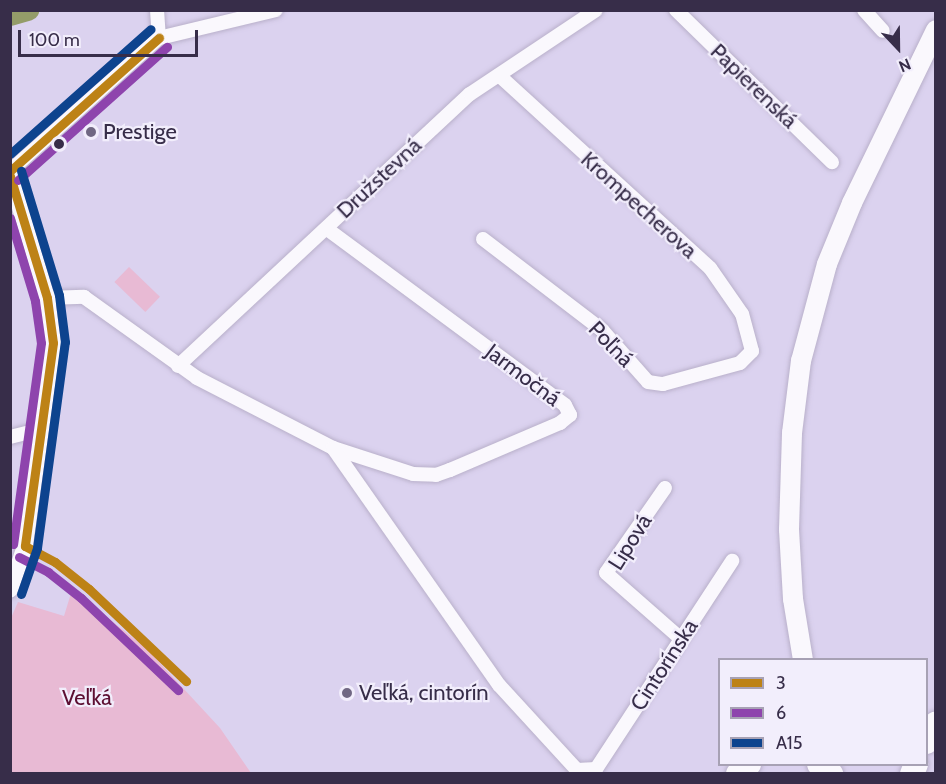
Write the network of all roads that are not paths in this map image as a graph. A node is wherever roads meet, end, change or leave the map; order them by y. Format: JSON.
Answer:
{"nodes":[{"id":1,"x":276,"y":10,"type":"edge"},
{"id":2,"x":596,"y":10,"type":"edge"},
{"id":3,"x":676,"y":10,"type":"edge"},
{"id":4,"x":864,"y":10,"type":"edge"},
{"id":5,"x":157,"y":11,"type":"edge"},
{"id":6,"x":936,"y":30,"type":"edge"},
{"id":7,"x":883,"y":31,"type":"dead end"},
{"id":8,"x":159,"y":38,"type":"junction"},
{"id":9,"x":499,"y":75,"type":"junction"},
{"id":10,"x":832,"y":162,"type":"dead end"},
{"id":11,"x":10,"y":172,"type":"edge"},
{"id":12,"x":326,"y":228,"type":"junction"},
{"id":13,"x":483,"y":238,"type":"dead end"},
{"id":14,"x":47,"y":298,"type":"junction"},
{"id":15,"x":753,"y":351,"type":"joint"},
{"id":16,"x":178,"y":366,"type":"junction"},
{"id":17,"x":42,"y":429,"type":"junction"},
{"id":18,"x":10,"y":437,"type":"edge"},
{"id":19,"x":333,"y":448,"type":"junction"},
{"id":20,"x":665,"y":488,"type":"dead end"},
{"id":21,"x":732,"y":561,"type":"dead end"},
{"id":22,"x":10,"y":590,"type":"edge"},
{"id":23,"x":681,"y":639,"type":"junction"},
{"id":24,"x":803,"y":658,"type":"edge"},
{"id":25,"x":936,"y":723,"type":"edge"},
{"id":26,"x":928,"y":740,"type":"edge"},
{"id":27,"x":596,"y":769,"type":"joint"}],
"edges":[{"from":1,"to":8,"type":"street"},
{"from":2,"to":9,"type":"street","name":"Družstevná"},
{"from":3,"to":10,"type":"street","name":"Papierenská"},
{"from":4,"to":7,"type":"street"},
{"from":5,"to":8,"type":"street"},
{"from":6,"to":24,"type":"main road"},
{"from":8,"to":11,"type":"street"},
{"from":9,"to":12,"type":"street","name":"Družstevná"},
{"from":9,"to":15,"type":"street","name":"Krompecherova"},
{"from":11,"to":14,"type":"street"},
{"from":12,"to":16,"type":"street","name":"Družstevná"},
{"from":12,"to":19,"type":"street","name":"Jarmočná"},
{"from":13,"to":15,"type":"street","name":"Poľná"},
{"from":14,"to":16,"type":"street","name":"Jarmočná"},
{"from":14,"to":17,"type":"street"},
{"from":16,"to":19,"type":"street","name":"Jarmočná"},
{"from":17,"to":18,"type":"street"},
{"from":17,"to":22,"type":"street"},
{"from":19,"to":27,"type":"street","name":"Jarmočná"},
{"from":20,"to":23,"type":"street","name":"Lipová"},
{"from":21,"to":23,"type":"street","name":"Cintorínska"},
{"from":23,"to":27,"type":"street","name":"Cintorínska"},
{"from":25,"to":26,"type":"highway"}]}
